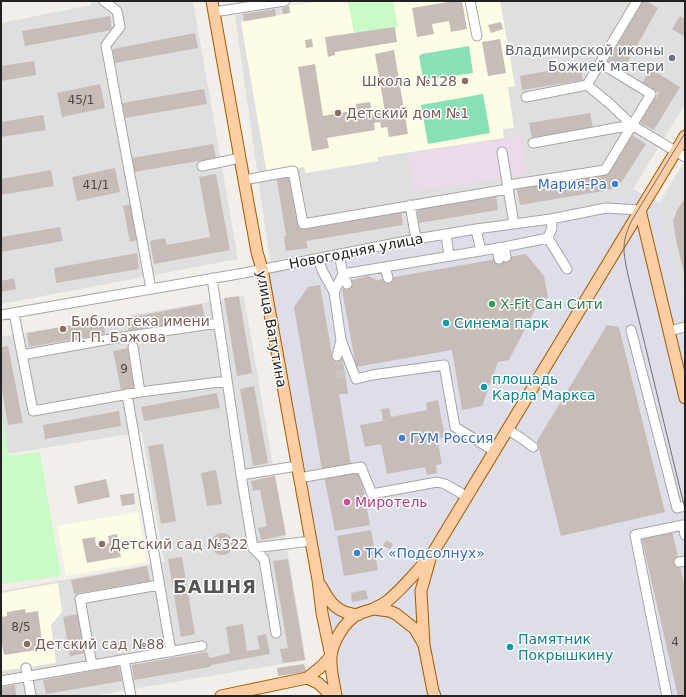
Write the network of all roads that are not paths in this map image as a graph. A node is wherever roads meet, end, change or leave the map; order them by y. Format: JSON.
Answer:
{"nodes":[{"id":1,"x":104,"y":1,"type":"edge"},
{"id":2,"x":212,"y":1,"type":"edge"},
{"id":3,"x":285,"y":1,"type":"edge"},
{"id":4,"x":470,"y":1,"type":"edge"},
{"id":5,"x":637,"y":1,"type":"edge"},
{"id":6,"x":266,"y":3,"type":"edge"},
{"id":7,"x":214,"y":12,"type":"junction"},
{"id":8,"x":477,"y":36,"type":"dead end"},
{"id":9,"x":600,"y":63,"type":"junction"},
{"id":10,"x":587,"y":85,"type":"junction"},
{"id":11,"x":526,"y":97,"type":"dead end"},
{"id":12,"x":632,"y":125,"type":"junction"},
{"id":13,"x":685,"y":136,"type":"edge"},
{"id":14,"x":533,"y":143,"type":"dead end"},
{"id":15,"x":502,"y":152,"type":"dead end"},
{"id":16,"x":680,"y":154,"type":"edge"},
{"id":17,"x":240,"y":158,"type":"junction"},
{"id":18,"x":202,"y":166,"type":"dead end"},
{"id":19,"x":244,"y":180,"type":"junction"},
{"id":20,"x":508,"y":187,"type":"junction"},
{"id":21,"x":410,"y":205,"type":"junction"},
{"id":22,"x":640,"y":210,"type":"junction"},
{"id":23,"x":552,"y":219,"type":"junction"},
{"id":24,"x":514,"y":224,"type":"junction"},
{"id":25,"x":476,"y":229,"type":"junction"},
{"id":26,"x":446,"y":234,"type":"junction"},
{"id":27,"x":548,"y":238,"type":"junction"},
{"id":28,"x":416,"y":239,"type":"junction"},
{"id":29,"x":500,"y":248,"type":"junction"},
{"id":30,"x":481,"y":251,"type":"junction"},
{"id":31,"x":340,"y":254,"type":"junction"},
{"id":32,"x":449,"y":256,"type":"junction"},
{"id":33,"x":503,"y":258,"type":"dead end"},
{"id":34,"x":318,"y":259,"type":"junction"},
{"id":35,"x":388,"y":267,"type":"junction"},
{"id":36,"x":262,"y":269,"type":"junction"},
{"id":37,"x":567,"y":269,"type":"dead end"},
{"id":38,"x":372,"y":270,"type":"junction"},
{"id":39,"x":343,"y":274,"type":"junction"},
{"id":40,"x":212,"y":278,"type":"junction"},
{"id":41,"x":390,"y":278,"type":"dead end"},
{"id":42,"x":374,"y":279,"type":"dead end"},
{"id":43,"x":347,"y":284,"type":"dead end"},
{"id":44,"x":151,"y":289,"type":"junction"},
{"id":45,"x":338,"y":296,"type":"junction"},
{"id":46,"x":14,"y":313,"type":"junction"},
{"id":47,"x":1,"y":315,"type":"edge"},
{"id":48,"x":218,"y":323,"type":"junction"},
{"id":49,"x":685,"y":327,"type":"edge"},
{"id":50,"x":631,"y":330,"type":"dead end"},
{"id":51,"x":669,"y":331,"type":"junction"},
{"id":52,"x":341,"y":340,"type":"junction"},
{"id":53,"x":133,"y":348,"type":"dead end"},
{"id":54,"x":22,"y":355,"type":"junction"},
{"id":55,"x":337,"y":356,"type":"tunnel mouth"},
{"id":56,"x":227,"y":381,"type":"junction"},
{"id":57,"x":140,"y":392,"type":"junction"},
{"id":58,"x":127,"y":394,"type":"junction"},
{"id":59,"x":685,"y":398,"type":"edge"},
{"id":60,"x":507,"y":429,"type":"junction"},
{"id":61,"x":532,"y":446,"type":"dead end"},
{"id":62,"x":494,"y":450,"type":"junction"},
{"id":63,"x":297,"y":466,"type":"junction"},
{"id":64,"x":241,"y":475,"type":"junction"},
{"id":65,"x":300,"y":478,"type":"junction"},
{"id":66,"x":466,"y":496,"type":"junction"},
{"id":67,"x":685,"y":506,"type":"edge"},
{"id":68,"x":685,"y":535,"type":"edge"},
{"id":69,"x":311,"y":541,"type":"junction"},
{"id":70,"x":253,"y":548,"type":"junction"},
{"id":71,"x":430,"y":556,"type":"junction"},
{"id":72,"x":318,"y":580,"type":"junction"},
{"id":73,"x":159,"y":585,"type":"junction"},
{"id":74,"x":374,"y":609,"type":"junction"},
{"id":75,"x":358,"y":615,"type":"junction"},
{"id":76,"x":276,"y":633,"type":"dead end"},
{"id":77,"x":424,"y":645,"type":"junction"},
{"id":78,"x":202,"y":646,"type":"dead end"},
{"id":79,"x":171,"y":652,"type":"junction"},
{"id":80,"x":331,"y":656,"type":"junction"},
{"id":81,"x":124,"y":660,"type":"junction"},
{"id":82,"x":92,"y":665,"type":"junction"},
{"id":83,"x":26,"y":672,"type":"junction"},
{"id":84,"x":307,"y":678,"type":"junction"},
{"id":85,"x":1,"y":681,"type":"edge"},
{"id":86,"x":433,"y":694,"type":"edge"},
{"id":87,"x":31,"y":696,"type":"edge"},
{"id":88,"x":131,"y":696,"type":"edge"},
{"id":89,"x":221,"y":696,"type":"edge"},
{"id":90,"x":332,"y":696,"type":"edge"},
{"id":91,"x":336,"y":696,"type":"edge"},
{"id":92,"x":666,"y":696,"type":"edge"}],
"edges":[{"from":1,"to":44,"type":"street"},
{"from":2,"to":7,"type":"main road","name":"улица Ватутина"},
{"from":3,"to":6,"type":"street"},
{"from":4,"to":8,"type":"street"},
{"from":5,"to":9,"type":"street"},
{"from":6,"to":7,"type":"street"},
{"from":7,"to":17,"type":"main road","name":"улица Ватутина"},
{"from":9,"to":10,"type":"street"},
{"from":9,"to":12,"type":"street"},
{"from":10,"to":11,"type":"street"},
{"from":10,"to":12,"type":"street"},
{"from":12,"to":14,"type":"street"},
{"from":12,"to":16,"type":"street"},
{"from":12,"to":20,"type":"street"},
{"from":13,"to":16,"type":"main road"},
{"from":15,"to":20,"type":"street"},
{"from":16,"to":22,"type":"main road"},
{"from":17,"to":18,"type":"street"},
{"from":17,"to":19,"type":"main road","name":"улица Ватутина"},
{"from":19,"to":21,"type":"street"},
{"from":19,"to":36,"type":"main road","name":"улица Ватутина"},
{"from":20,"to":21,"type":"street"},
{"from":20,"to":24,"type":"street"},
{"from":21,"to":28,"type":"street"},
{"from":22,"to":23,"type":"street","name":"Новогодняя улица"},
{"from":22,"to":51,"type":"main road"},
{"from":22,"to":60,"type":"main road"},
{"from":23,"to":24,"type":"street","name":"Новогодняя улица"},
{"from":23,"to":27,"type":"street"},
{"from":24,"to":25,"type":"street","name":"Новогодняя улица"},
{"from":25,"to":26,"type":"street","name":"Новогодняя улица"},
{"from":25,"to":30,"type":"street"},
{"from":26,"to":28,"type":"street","name":"Новогодняя улица"},
{"from":26,"to":32,"type":"street"},
{"from":27,"to":29,"type":"street"},
{"from":27,"to":37,"type":"street"},
{"from":28,"to":31,"type":"street","name":"Новогодняя улица"},
{"from":29,"to":30,"type":"street"},
{"from":29,"to":33,"type":"street"},
{"from":30,"to":32,"type":"street"},
{"from":31,"to":34,"type":"street","name":"Новогодняя улица"},
{"from":31,"to":39,"type":"street"},
{"from":32,"to":35,"type":"street"},
{"from":34,"to":36,"type":"street","name":"Новогодняя улица"},
{"from":34,"to":45,"type":"street"},
{"from":35,"to":38,"type":"street"},
{"from":35,"to":41,"type":"street"},
{"from":36,"to":40,"type":"street","name":"Новогодняя улица"},
{"from":36,"to":63,"type":"main road","name":"улица Ватутина"},
{"from":38,"to":39,"type":"street"},
{"from":38,"to":42,"type":"street"},
{"from":39,"to":43,"type":"street"},
{"from":39,"to":45,"type":"street"},
{"from":40,"to":44,"type":"street","name":"Новогодняя улица"},
{"from":40,"to":48,"type":"street"},
{"from":44,"to":46,"type":"street","name":"Новогодняя улица"},
{"from":45,"to":52,"type":"street"},
{"from":46,"to":47,"type":"street","name":"Новогодняя улица"},
{"from":46,"to":54,"type":"street"},
{"from":48,"to":54,"type":"street"},
{"from":48,"to":56,"type":"street"},
{"from":49,"to":51,"type":"street"},
{"from":50,"to":67,"type":"street"},
{"from":51,"to":59,"type":"main road"},
{"from":52,"to":55,"type":"street"},
{"from":52,"to":62,"type":"street"},
{"from":53,"to":57,"type":"street"},
{"from":54,"to":58,"type":"street"},
{"from":56,"to":57,"type":"street"},
{"from":56,"to":64,"type":"street"},
{"from":57,"to":58,"type":"street"},
{"from":58,"to":73,"type":"street"},
{"from":60,"to":61,"type":"street"},
{"from":60,"to":62,"type":"main road"},
{"from":62,"to":66,"type":"main road"},
{"from":63,"to":64,"type":"street"},
{"from":63,"to":65,"type":"main road","name":"улица Ватутина"},
{"from":64,"to":70,"type":"street"},
{"from":65,"to":66,"type":"street"},
{"from":65,"to":69,"type":"main road","name":"улица Ватутина"},
{"from":66,"to":71,"type":"main road"},
{"from":68,"to":92,"type":"street"},
{"from":69,"to":70,"type":"street"},
{"from":69,"to":72,"type":"main road","name":"улица Ватутина"},
{"from":70,"to":76,"type":"street"},
{"from":71,"to":74,"type":"main road"},
{"from":71,"to":77,"type":"main road"},
{"from":72,"to":75,"type":"main road"},
{"from":72,"to":80,"type":"main road","name":"улица Ватутина"},
{"from":73,"to":79,"type":"street"},
{"from":73,"to":82,"type":"street"},
{"from":74,"to":75,"type":"main road"},
{"from":74,"to":77,"type":"main road"},
{"from":75,"to":80,"type":"main road"},
{"from":77,"to":86,"type":"main road"},
{"from":78,"to":79,"type":"street"},
{"from":79,"to":81,"type":"street"},
{"from":80,"to":84,"type":"main road"},
{"from":80,"to":91,"type":"main road"},
{"from":81,"to":82,"type":"street"},
{"from":81,"to":88,"type":"street"},
{"from":82,"to":83,"type":"street"},
{"from":83,"to":85,"type":"street"},
{"from":83,"to":87,"type":"street"},
{"from":84,"to":89,"type":"main road"},
{"from":84,"to":90,"type":"main road"}]}
